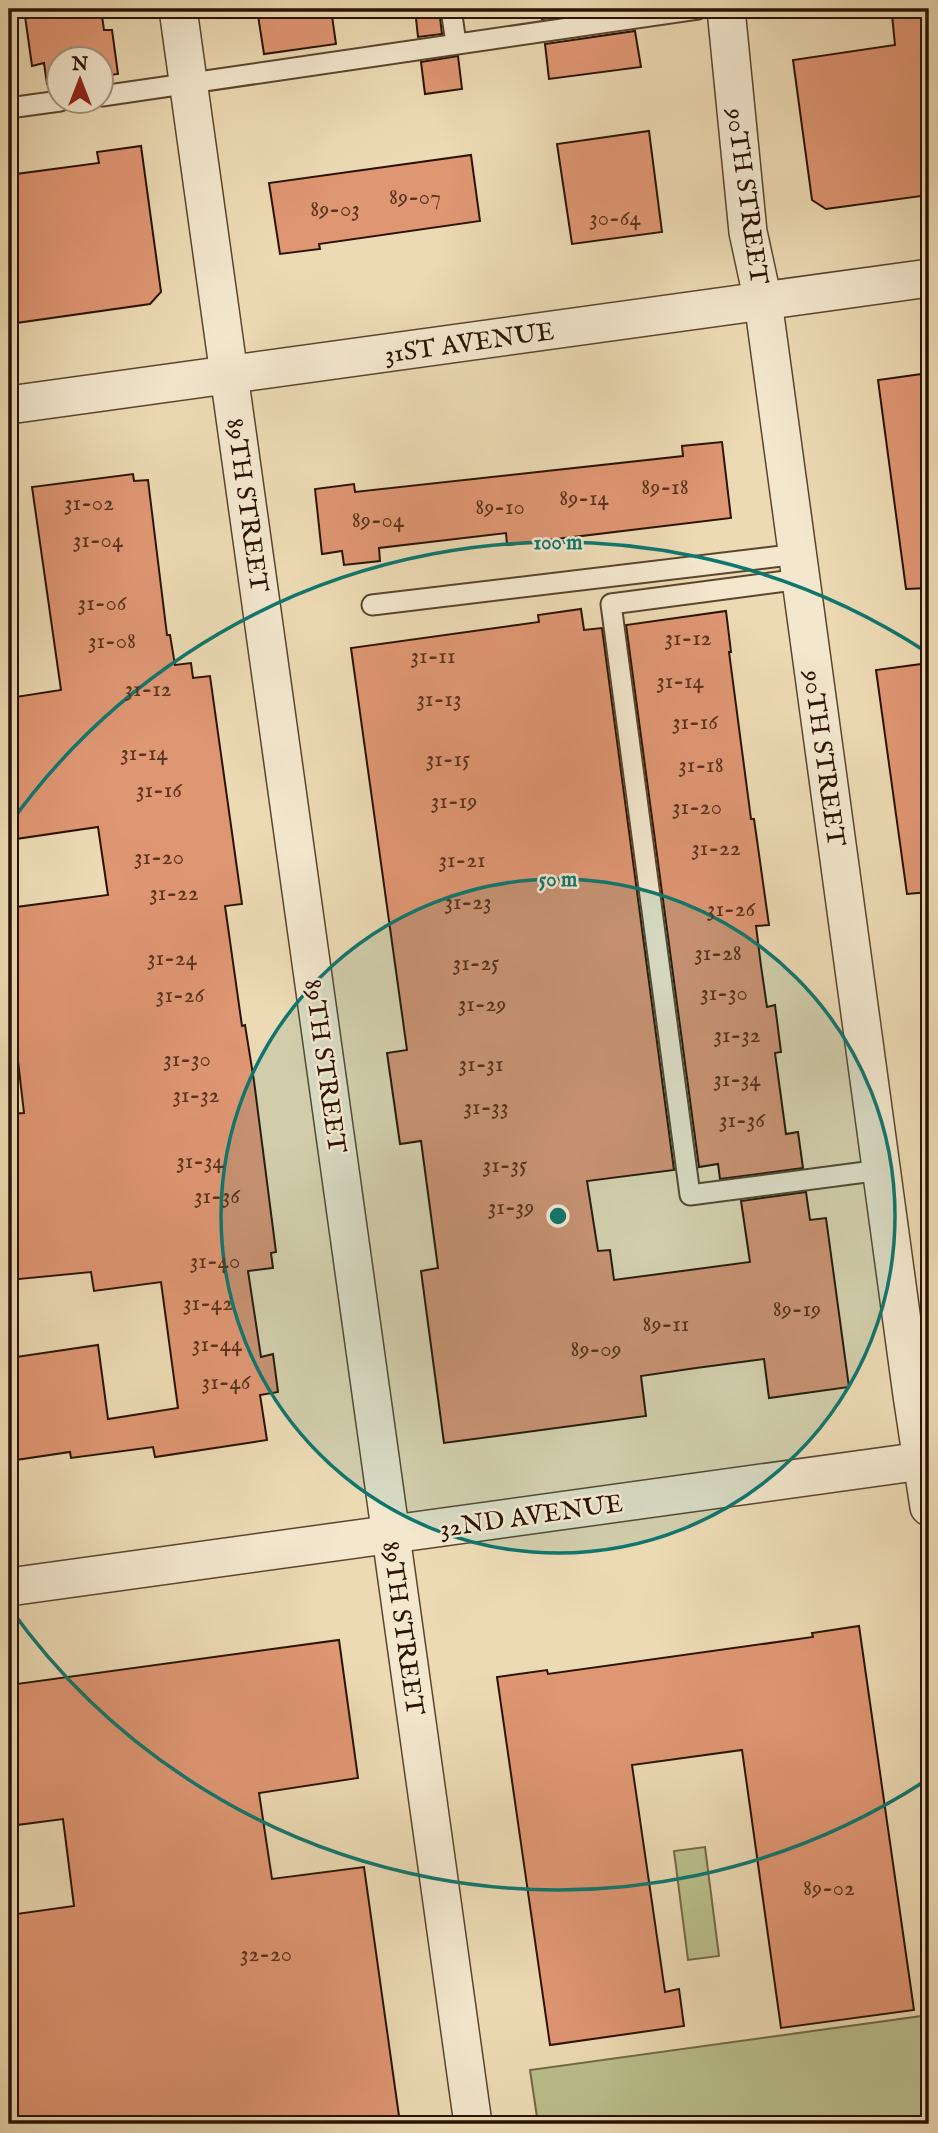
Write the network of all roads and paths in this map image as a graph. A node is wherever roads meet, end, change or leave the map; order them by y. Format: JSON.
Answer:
{"nodes":[{"id":1,"x":178,"y":9,"type":"edge"},
{"id":2,"x":451,"y":9,"type":"edge"},
{"id":3,"x":698,"y":9,"type":"edge"},
{"id":4,"x":726,"y":9,"type":"edge"},
{"id":5,"x":456,"y":43,"type":"junction"},
{"id":6,"x":188,"y":84,"type":"junction"},
{"id":7,"x":116,"y":94,"type":"edge"},
{"id":8,"x":46,"y":104,"type":"edge"},
{"id":9,"x":9,"y":108,"type":"edge"},
{"id":10,"x":929,"y":278,"type":"edge"},
{"id":11,"x":763,"y":301,"type":"junction"},
{"id":12,"x":229,"y":374,"type":"junction"},
{"id":13,"x":9,"y":405,"type":"edge"},
{"id":14,"x":799,"y":567,"type":"junction"},
{"id":15,"x":372,"y":605,"type":"dead end"},
{"id":16,"x":881,"y":1170,"type":"junction"},
{"id":17,"x":926,"y":1460,"type":"edge"},
{"id":18,"x":929,"y":1507,"type":"edge"},
{"id":19,"x":391,"y":1534,"type":"junction"},
{"id":20,"x":9,"y":1587,"type":"edge"},
{"id":21,"x":473,"y":2124,"type":"edge"}],
"edges":[{"from":1,"to":6,"type":"street","name":"89TH STREET"},
{"from":2,"to":5,"type":"lane"},
{"from":3,"to":5,"type":"lane"},
{"from":4,"to":11,"type":"street","name":"90TH STREET"},
{"from":5,"to":6,"type":"lane"},
{"from":6,"to":7,"type":"lane"},
{"from":6,"to":12,"type":"street","name":"89TH STREET"},
{"from":8,"to":9,"type":"lane"},
{"from":10,"to":11,"type":"street","name":"31ST AVENUE"},
{"from":11,"to":12,"type":"street","name":"31ST AVENUE"},
{"from":11,"to":14,"type":"street","name":"90TH STREET"},
{"from":12,"to":13,"type":"street","name":"31ST AVENUE"},
{"from":12,"to":19,"type":"street","name":"89TH STREET"},
{"from":14,"to":15,"type":"lane"},
{"from":14,"to":16,"type":"street","name":"90TH STREET"},
{"from":14,"to":16,"type":"lane"},
{"from":16,"to":17,"type":"street","name":"90TH STREET"},
{"from":17,"to":18,"type":"street","name":"90TH STREET"},
{"from":17,"to":19,"type":"street","name":"32ND AVENUE"},
{"from":19,"to":20,"type":"street","name":"32ND AVENUE"},
{"from":19,"to":21,"type":"street","name":"89TH STREET"}]}
